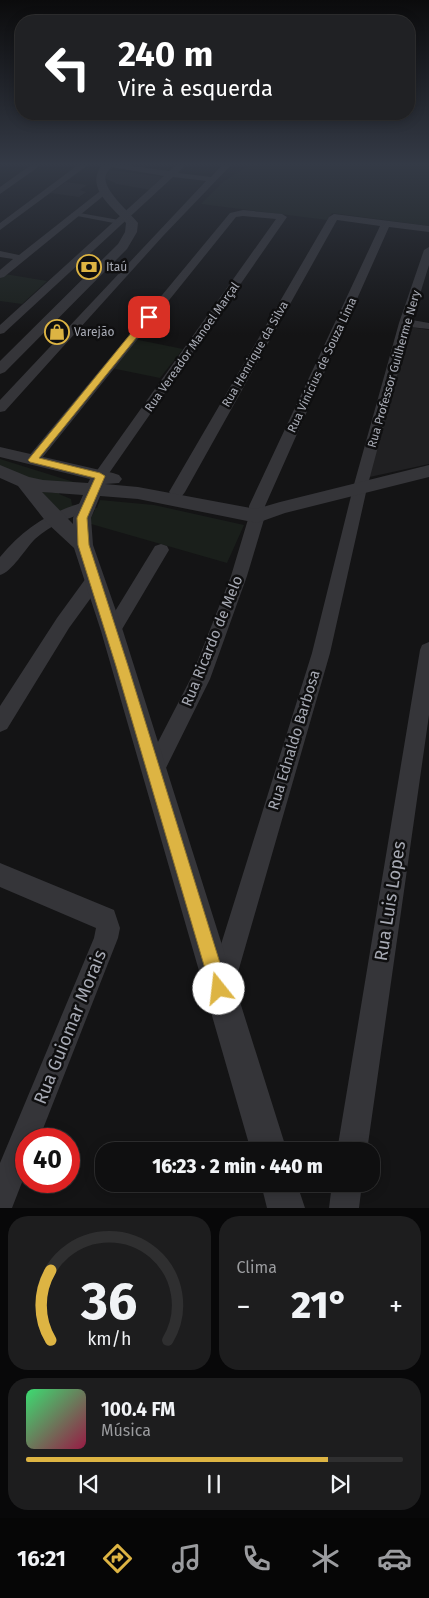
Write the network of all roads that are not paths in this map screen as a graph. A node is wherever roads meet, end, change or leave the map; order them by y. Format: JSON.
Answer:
{"nodes":[{"id":1,"x":65,"y":221,"type":"edge"},
{"id":2,"x":120,"y":221,"type":"edge"},
{"id":3,"x":128,"y":221,"type":"edge"},
{"id":4,"x":173,"y":221,"type":"edge"},
{"id":5,"x":227,"y":221,"type":"edge"},
{"id":6,"x":279,"y":221,"type":"edge"},
{"id":7,"x":332,"y":221,"type":"edge"},
{"id":8,"x":372,"y":221,"type":"edge"},
{"id":9,"x":386,"y":223,"type":"junction"},
{"id":10,"x":429,"y":229,"type":"edge"},
{"id":11,"x":429,"y":250,"type":"edge"},
{"id":12,"x":0,"y":254,"type":"edge"},
{"id":13,"x":21,"y":258,"type":"junction"},
{"id":14,"x":0,"y":275,"type":"edge"},
{"id":15,"x":405,"y":323,"type":"junction"},
{"id":16,"x":429,"y":326,"type":"edge"},
{"id":17,"x":0,"y":331,"type":"edge"},
{"id":18,"x":0,"y":369,"type":"edge"},
{"id":19,"x":0,"y":408,"type":"edge"},
{"id":20,"x":2,"y":454,"type":"edge"},
{"id":21,"x":33,"y":460,"type":"junction"},
{"id":22,"x":0,"y":471,"type":"edge"},
{"id":23,"x":429,"y":471,"type":"edge"},
{"id":24,"x":24,"y":482,"type":"junction"},
{"id":25,"x":97,"y":483,"type":"junction"},
{"id":26,"x":360,"y":488,"type":"junction"},
{"id":27,"x":177,"y":492,"type":"junction"},
{"id":28,"x":85,"y":507,"type":"junction"},
{"id":29,"x":257,"y":511,"type":"junction"},
{"id":30,"x":54,"y":518,"type":"junction"},
{"id":31,"x":83,"y":545,"type":"junction"},
{"id":32,"x":161,"y":550,"type":"dead end"},
{"id":33,"x":0,"y":569,"type":"edge"},
{"id":34,"x":95,"y":579,"type":"junction"},
{"id":35,"x":112,"y":631,"type":"junction"},
{"id":36,"x":429,"y":650,"type":"edge"},
{"id":37,"x":0,"y":723,"type":"edge"},
{"id":38,"x":154,"y":771,"type":"junction"},
{"id":39,"x":0,"y":875,"type":"edge"},
{"id":40,"x":219,"y":989,"type":"junction"},
{"id":41,"x":266,"y":1142,"type":"edge"},
{"id":42,"x":353,"y":1142,"type":"edge"},
{"id":43,"x":281,"y":1192,"type":"edge"},
{"id":44,"x":346,"y":1192,"type":"edge"},
{"id":45,"x":0,"y":1200,"type":"edge"},
{"id":46,"x":286,"y":1208,"type":"edge"},
{"id":47,"x":344,"y":1208,"type":"edge"}],
"edges":[{"from":1,"to":13,"type":"street"},
{"from":2,"to":17,"type":"street"},
{"from":3,"to":18,"type":"street"},
{"from":4,"to":19,"type":"street"},
{"from":5,"to":21,"type":"street","name":"Rua Vereador Manoel Marçal"},
{"from":6,"to":25,"type":"street","name":"Rua Vereador Manoel Marçal"},
{"from":7,"to":27,"type":"street","name":"Rua Henrique da Silva"},
{"from":8,"to":9,"type":"street","name":"Rua Henrique da Silva"},
{"from":9,"to":10,"type":"street"},
{"from":9,"to":29,"type":"street","name":"Rua Vinícius de Souza Lima"},
{"from":11,"to":15,"type":"street","name":"Rua Professor Guilherme Nery"},
{"from":12,"to":13,"type":"street"},
{"from":13,"to":14,"type":"street"},
{"from":15,"to":16,"type":"street"},
{"from":15,"to":26,"type":"street","name":"Rua Professor Guilherme Nery"},
{"from":20,"to":21,"type":"street"},
{"from":21,"to":25,"type":"street"},
{"from":22,"to":24,"type":"street"},
{"from":23,"to":26,"type":"street"},
{"from":24,"to":25,"type":"street"},
{"from":24,"to":30,"type":"street"},
{"from":25,"to":27,"type":"street"},
{"from":25,"to":28,"type":"street"},
{"from":25,"to":29,"type":"street"},
{"from":26,"to":29,"type":"street"},
{"from":26,"to":40,"type":"street","name":"Rua Ednaldo Barbosa"},
{"from":27,"to":29,"type":"street"},
{"from":28,"to":30,"type":"street"},
{"from":28,"to":31,"type":"street"},
{"from":29,"to":38,"type":"street","name":"Rua Ricardo de Melo"},
{"from":30,"to":31,"type":"street"},
{"from":30,"to":33,"type":"street"},
{"from":31,"to":34,"type":"street"},
{"from":32,"to":35,"type":"street"},
{"from":34,"to":35,"type":"street"},
{"from":34,"to":37,"type":"street"},
{"from":35,"to":38,"type":"street"},
{"from":36,"to":42,"type":"street","name":"Rua Luis Lopes"},
{"from":38,"to":40,"type":"street"},
{"from":39,"to":45,"type":"street","name":"Rua Guiomar Morais"},
{"from":40,"to":41,"type":"street"},
{"from":43,"to":46,"type":"street"},
{"from":44,"to":47,"type":"street"}]}
